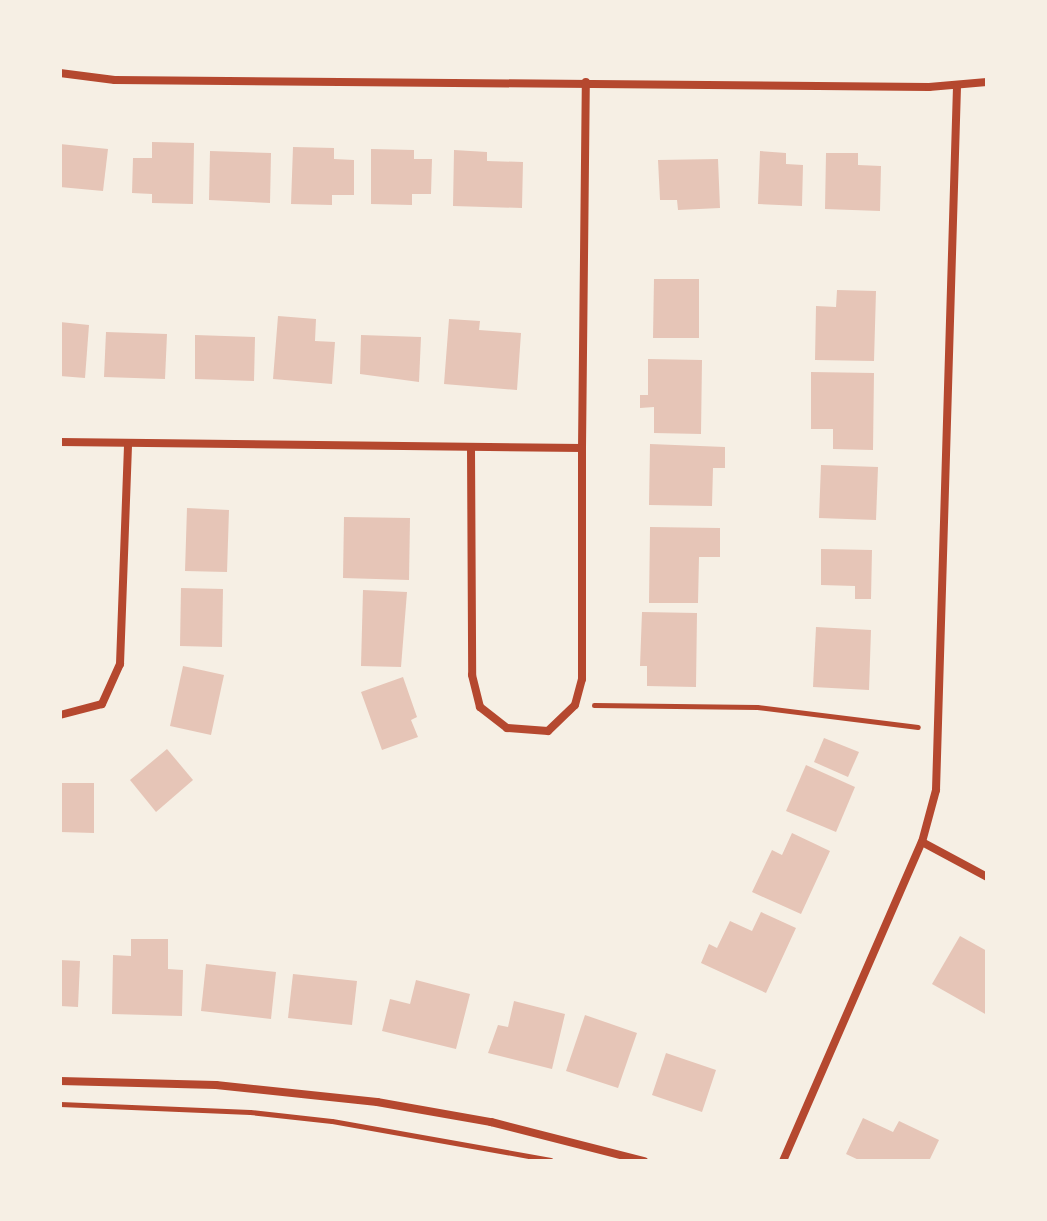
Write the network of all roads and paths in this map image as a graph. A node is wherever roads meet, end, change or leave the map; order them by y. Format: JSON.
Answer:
{"nodes":[{"id":1,"x":60,"y":73,"type":"edge"},
{"id":2,"x":586,"y":82,"type":"junction"},
{"id":3,"x":987,"y":82,"type":"edge"},
{"id":4,"x":957,"y":86,"type":"junction"},
{"id":5,"x":60,"y":442,"type":"edge"},
{"id":6,"x":128,"y":445,"type":"junction"},
{"id":7,"x":471,"y":448,"type":"junction"},
{"id":8,"x":582,"y":448,"type":"junction"},
{"id":9,"x":575,"y":705,"type":"junction"},
{"id":10,"x":60,"y":715,"type":"edge"},
{"id":11,"x":939,"y":729,"type":"junction"},
{"id":12,"x":922,"y":842,"type":"junction"},
{"id":13,"x":987,"y":877,"type":"edge"},
{"id":14,"x":60,"y":1081,"type":"edge"},
{"id":15,"x":60,"y":1104,"type":"edge"},
{"id":16,"x":553,"y":1161,"type":"edge"},
{"id":17,"x":644,"y":1161,"type":"edge"},
{"id":18,"x":783,"y":1161,"type":"edge"}],
"edges":[{"from":1,"to":2,"type":"street"},
{"from":2,"to":4,"type":"street"},
{"from":2,"to":8,"type":"street"},
{"from":3,"to":4,"type":"street"},
{"from":4,"to":11,"type":"street"},
{"from":5,"to":6,"type":"street"},
{"from":6,"to":7,"type":"street"},
{"from":6,"to":10,"type":"street"},
{"from":7,"to":8,"type":"street"},
{"from":7,"to":9,"type":"street"},
{"from":8,"to":9,"type":"street"},
{"from":9,"to":11,"type":"path"},
{"from":11,"to":12,"type":"street"},
{"from":12,"to":13,"type":"street"},
{"from":12,"to":18,"type":"street"},
{"from":14,"to":17,"type":"street"},
{"from":15,"to":16,"type":"path"}]}
